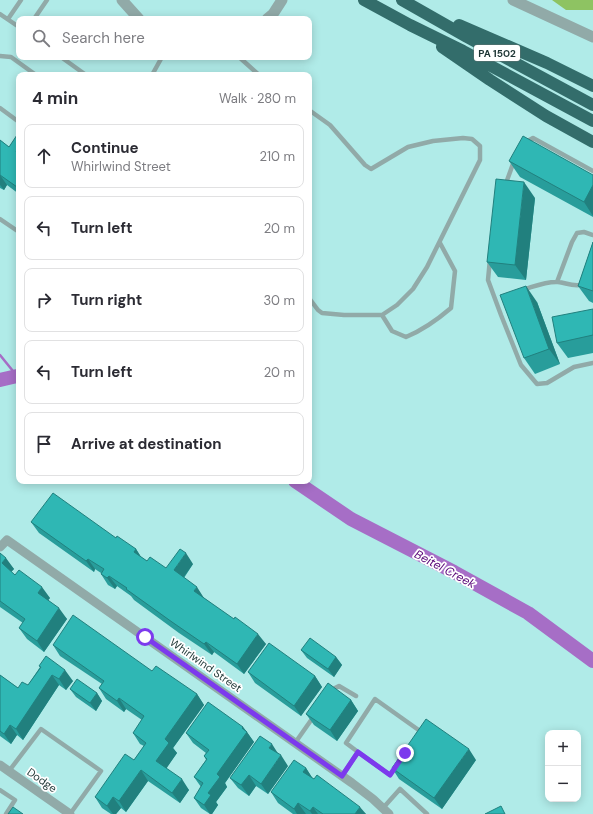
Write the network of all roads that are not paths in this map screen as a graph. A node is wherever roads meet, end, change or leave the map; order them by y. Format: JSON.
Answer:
{"nodes":[{"id":1,"x":21,"y":0,"type":"edge"},
{"id":2,"x":47,"y":0,"type":"edge"},
{"id":3,"x":122,"y":0,"type":"edge"},
{"id":4,"x":282,"y":0,"type":"edge"},
{"id":5,"x":364,"y":0,"type":"edge"},
{"id":6,"x":402,"y":0,"type":"edge"},
{"id":7,"x":513,"y":0,"type":"edge"},
{"id":8,"x":0,"y":14,"type":"edge"},
{"id":9,"x":36,"y":16,"type":"edge"},
{"id":10,"x":136,"y":16,"type":"edge"},
{"id":11,"x":271,"y":16,"type":"edge"},
{"id":12,"x":8,"y":20,"type":"junction"},
{"id":13,"x":16,"y":25,"type":"edge"},
{"id":14,"x":410,"y":25,"type":"junction"},
{"id":15,"x":593,"y":36,"type":"edge"},
{"id":16,"x":0,"y":56,"type":"edge"},
{"id":17,"x":65,"y":60,"type":"edge"},
{"id":18,"x":160,"y":60,"type":"edge"},
{"id":19,"x":242,"y":60,"type":"edge"},
{"id":20,"x":32,"y":72,"type":"edge"},
{"id":21,"x":82,"y":72,"type":"edge"},
{"id":22,"x":154,"y":72,"type":"edge"},
{"id":23,"x":256,"y":72,"type":"edge"},
{"id":24,"x":593,"y":86,"type":"edge"},
{"id":25,"x":593,"y":105,"type":"edge"},
{"id":26,"x":0,"y":108,"type":"edge"},
{"id":27,"x":312,"y":112,"type":"edge"},
{"id":28,"x":16,"y":120,"type":"edge"},
{"id":29,"x":593,"y":121,"type":"edge"},
{"id":30,"x":593,"y":142,"type":"edge"},
{"id":31,"x":521,"y":144,"type":"edge"},
{"id":32,"x":516,"y":157,"type":"edge"},
{"id":33,"x":593,"y":171,"type":"edge"},
{"id":34,"x":504,"y":189,"type":"edge"},
{"id":35,"x":0,"y":220,"type":"edge"},
{"id":36,"x":16,"y":230,"type":"edge"},
{"id":37,"x":593,"y":235,"type":"edge"},
{"id":38,"x":440,"y":243,"type":"junction"},
{"id":39,"x":491,"y":251,"type":"edge"},
{"id":40,"x":583,"y":279,"type":"edge"},
{"id":41,"x":557,"y":282,"type":"junction"},
{"id":42,"x":515,"y":293,"type":"edge"},
{"id":43,"x":502,"y":298,"type":"edge"},
{"id":44,"x":496,"y":301,"type":"junction"},
{"id":45,"x":312,"y":302,"type":"edge"},
{"id":46,"x":382,"y":315,"type":"junction"},
{"id":47,"x":593,"y":363,"type":"edge"},
{"id":48,"x":0,"y":547,"type":"edge"},
{"id":49,"x":356,"y":696,"type":"dead end"},
{"id":50,"x":327,"y":699,"type":"edge"},
{"id":51,"x":318,"y":712,"type":"edge"},
{"id":52,"x":416,"y":737,"type":"edge"},
{"id":53,"x":295,"y":743,"type":"junction"},
{"id":54,"x":358,"y":752,"type":"junction"},
{"id":55,"x":399,"y":763,"type":"edge"},
{"id":56,"x":0,"y":765,"type":"edge"},
{"id":57,"x":9,"y":771,"type":"junction"},
{"id":58,"x":342,"y":776,"type":"junction"},
{"id":59,"x":0,"y":790,"type":"edge"},
{"id":60,"x":386,"y":811,"type":"edge"},
{"id":61,"x":6,"y":814,"type":"edge"},
{"id":62,"x":70,"y":814,"type":"edge"},
{"id":63,"x":427,"y":814,"type":"edge"}],
"edges":[{"from":1,"to":12,"type":"lane"},
{"from":2,"to":9,"type":"lane"},
{"from":3,"to":10,"type":"street"},
{"from":4,"to":11,"type":"street"},
{"from":5,"to":14,"type":"highway","number":"PA 1502"},
{"from":6,"to":24,"type":"highway"},
{"from":6,"to":25,"type":"highway","number":"PA 1502"},
{"from":7,"to":15,"type":"street"},
{"from":8,"to":12,"type":"lane"},
{"from":12,"to":13,"type":"lane"},
{"from":14,"to":29,"type":"highway","number":"PA 1502"},
{"from":14,"to":30,"type":"highway"},
{"from":16,"to":20,"type":"lane"},
{"from":17,"to":21,"type":"lane"},
{"from":18,"to":22,"type":"lane"},
{"from":19,"to":23,"type":"lane"},
{"from":26,"to":28,"type":"lane"},
{"from":27,"to":38,"type":"lane"},
{"from":31,"to":33,"type":"lane"},
{"from":32,"to":34,"type":"lane"},
{"from":35,"to":36,"type":"lane"},
{"from":37,"to":41,"type":"lane"},
{"from":38,"to":46,"type":"lane"},
{"from":38,"to":46,"type":"lane"},
{"from":39,"to":44,"type":"lane"},
{"from":40,"to":41,"type":"lane"},
{"from":41,"to":42,"type":"lane"},
{"from":43,"to":44,"type":"lane"},
{"from":44,"to":47,"type":"lane"},
{"from":45,"to":46,"type":"lane"},
{"from":48,"to":53,"type":"street","name":"Whirlwind Street"},
{"from":49,"to":50,"type":"lane"},
{"from":51,"to":53,"type":"lane"},
{"from":52,"to":54,"type":"lane"},
{"from":53,"to":58,"type":"street","name":"Whirlwind Street"},
{"from":54,"to":55,"type":"lane"},
{"from":54,"to":58,"type":"lane"},
{"from":56,"to":57,"type":"street","name":"Dodge"},
{"from":57,"to":62,"type":"street","name":"Dodge"},
{"from":57,"to":62,"type":"lane"},
{"from":58,"to":60,"type":"street","name":"Whirlwind Street"},
{"from":59,"to":61,"type":"lane"},
{"from":60,"to":63,"type":"lane"}]}
